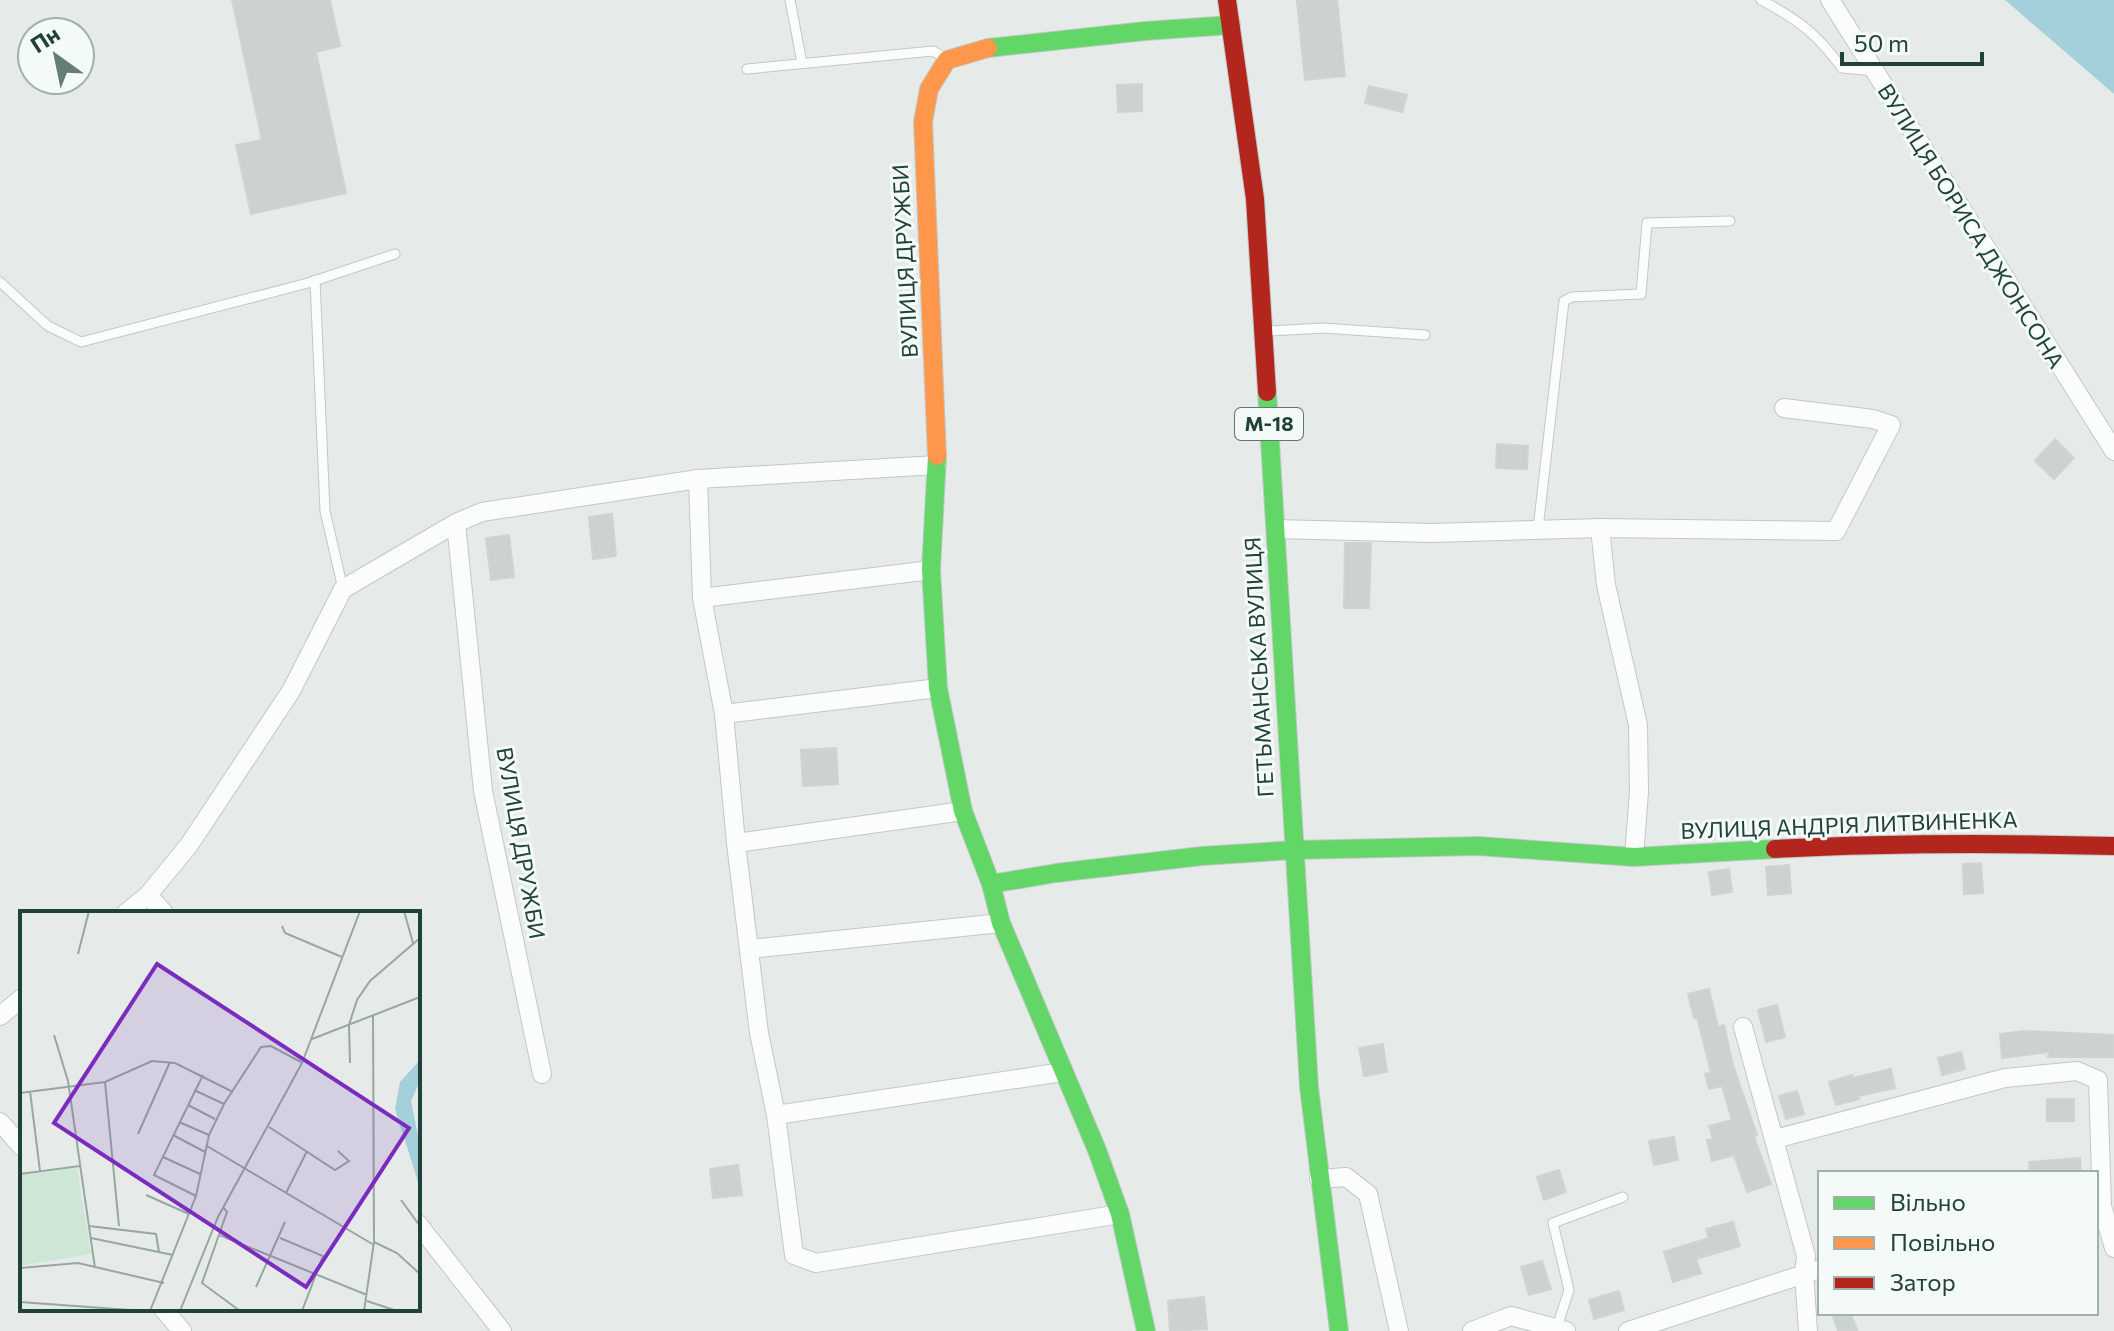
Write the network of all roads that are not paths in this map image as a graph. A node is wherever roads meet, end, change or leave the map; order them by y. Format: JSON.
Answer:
{"nodes":[{"id":1,"x":790,"y":0,"type":"edge"},
{"id":2,"x":1227,"y":0,"type":"edge"},
{"id":3,"x":1761,"y":0,"type":"edge"},
{"id":4,"x":1830,"y":0,"type":"edge"},
{"id":5,"x":1231,"y":25,"type":"junction"},
{"id":6,"x":947,"y":60,"type":"junction"},
{"id":7,"x":802,"y":63,"type":"junction"},
{"id":8,"x":747,"y":69,"type":"dead end"},
{"id":9,"x":1875,"y":71,"type":"junction"},
{"id":10,"x":1730,"y":221,"type":"dead end"},
{"id":11,"x":395,"y":254,"type":"dead end"},
{"id":12,"x":315,"y":280,"type":"junction"},
{"id":13,"x":0,"y":282,"type":"edge"},
{"id":14,"x":1262,"y":332,"type":"junction"},
{"id":15,"x":1425,"y":335,"type":"dead end"},
{"id":16,"x":1784,"y":408,"type":"dead end"},
{"id":17,"x":2114,"y":451,"type":"edge"},
{"id":18,"x":937,"y":465,"type":"junction"},
{"id":19,"x":698,"y":479,"type":"junction"},
{"id":20,"x":456,"y":523,"type":"junction"},
{"id":21,"x":1600,"y":528,"type":"junction"},
{"id":22,"x":1276,"y":529,"type":"junction"},
{"id":23,"x":1538,"y":529,"type":"junction"},
{"id":24,"x":931,"y":570,"type":"junction"},
{"id":25,"x":343,"y":589,"type":"junction"},
{"id":26,"x":702,"y":598,"type":"junction"},
{"id":27,"x":938,"y":688,"type":"junction"},
{"id":28,"x":724,"y":714,"type":"junction"},
{"id":29,"x":963,"y":811,"type":"junction"},
{"id":30,"x":736,"y":843,"type":"junction"},
{"id":31,"x":2114,"y":846,"type":"edge"},
{"id":32,"x":1294,"y":850,"type":"junction"},
{"id":33,"x":1634,"y":857,"type":"junction"},
{"id":34,"x":991,"y":884,"type":"junction"},
{"id":35,"x":148,"y":895,"type":"junction"},
{"id":36,"x":128,"y":911,"type":"edge"},
{"id":37,"x":162,"y":911,"type":"edge"},
{"id":38,"x":1001,"y":923,"type":"junction"},
{"id":39,"x":750,"y":949,"type":"junction"},
{"id":40,"x":20,"y":1000,"type":"edge"},
{"id":41,"x":0,"y":1016,"type":"edge"},
{"id":42,"x":1743,"y":1027,"type":"dead end"},
{"id":43,"x":1063,"y":1072,"type":"junction"},
{"id":44,"x":542,"y":1074,"type":"dead end"},
{"id":45,"x":776,"y":1115,"type":"junction"},
{"id":46,"x":0,"y":1122,"type":"edge"},
{"id":47,"x":1775,"y":1139,"type":"junction"},
{"id":48,"x":20,"y":1145,"type":"edge"},
{"id":49,"x":1319,"y":1179,"type":"junction"},
{"id":50,"x":1623,"y":1197,"type":"dead end"},
{"id":51,"x":2104,"y":1206,"type":"edge"},
{"id":52,"x":1120,"y":1214,"type":"junction"},
{"id":53,"x":420,"y":1227,"type":"edge"},
{"id":54,"x":2114,"y":1248,"type":"edge"},
{"id":55,"x":1812,"y":1271,"type":"edge"},
{"id":56,"x":165,"y":1311,"type":"edge"},
{"id":57,"x":1561,"y":1329,"type":"edge"},
{"id":58,"x":182,"y":1331,"type":"edge"},
{"id":59,"x":502,"y":1331,"type":"edge"},
{"id":60,"x":1146,"y":1331,"type":"edge"},
{"id":61,"x":1339,"y":1331,"type":"edge"},
{"id":62,"x":1399,"y":1331,"type":"edge"},
{"id":63,"x":1472,"y":1331,"type":"edge"},
{"id":64,"x":1628,"y":1331,"type":"edge"},
{"id":65,"x":1808,"y":1331,"type":"edge"}],
"edges":[{"from":1,"to":7,"type":"lane"},
{"from":2,"to":5,"type":"main road","name":"ГЕТЬМАНСЬКА ВУЛИЦЯ","number":"М-18"},
{"from":3,"to":9,"type":"lane"},
{"from":4,"to":9,"type":"street","name":"ВУЛИЦЯ БОРИСА ДЖОНСОНА"},
{"from":5,"to":6,"type":"main road"},
{"from":5,"to":14,"type":"main road","name":"ГЕТЬМАНСЬКА ВУЛИЦЯ","number":"М-18"},
{"from":6,"to":7,"type":"lane"},
{"from":6,"to":18,"type":"main road","name":"ВУЛИЦЯ ДРУЖБИ"},
{"from":7,"to":8,"type":"lane"},
{"from":9,"to":17,"type":"street","name":"ВУЛИЦЯ БОРИСА ДЖОНСОНА"},
{"from":10,"to":23,"type":"lane"},
{"from":11,"to":12,"type":"lane"},
{"from":12,"to":13,"type":"lane"},
{"from":12,"to":25,"type":"lane"},
{"from":14,"to":15,"type":"lane"},
{"from":14,"to":22,"type":"main road","name":"ГЕТЬМАНСЬКА ВУЛИЦЯ","number":"М-18"},
{"from":16,"to":21,"type":"street"},
{"from":18,"to":19,"type":"street"},
{"from":18,"to":24,"type":"main road","name":"ВУЛИЦЯ ДРУЖБИ"},
{"from":19,"to":20,"type":"street"},
{"from":19,"to":26,"type":"street"},
{"from":20,"to":25,"type":"street"},
{"from":20,"to":44,"type":"street","name":"ВУЛИЦЯ ДРУЖБИ"},
{"from":21,"to":23,"type":"street"},
{"from":21,"to":33,"type":"street"},
{"from":22,"to":23,"type":"street"},
{"from":22,"to":32,"type":"main road","name":"ГЕТЬМАНСЬКА ВУЛИЦЯ","number":"М-18"},
{"from":24,"to":26,"type":"street"},
{"from":24,"to":27,"type":"main road","name":"ВУЛИЦЯ ДРУЖБИ"},
{"from":25,"to":35,"type":"street"},
{"from":26,"to":28,"type":"street"},
{"from":27,"to":28,"type":"street"},
{"from":27,"to":29,"type":"main road","name":"ВУЛИЦЯ ДРУЖБИ"},
{"from":28,"to":30,"type":"street"},
{"from":29,"to":30,"type":"street"},
{"from":29,"to":34,"type":"main road","name":"ВУЛИЦЯ ДРУЖБИ"},
{"from":30,"to":39,"type":"street"},
{"from":31,"to":33,"type":"main road","name":"ВУЛИЦЯ АНДРІЯ ЛИТВИНЕНКА"},
{"from":32,"to":33,"type":"main road","name":"ВУЛИЦЯ АНДРІЯ ЛИТВИНЕНКА"},
{"from":32,"to":34,"type":"main road","name":"ВУЛИЦЯ АНДРІЯ ЛИТВИНЕНКА"},
{"from":32,"to":49,"type":"main road","name":"ГЕТЬМАНСЬКА ВУЛИЦЯ","number":"М-18"},
{"from":34,"to":38,"type":"main road","name":"ВУЛИЦЯ ДРУЖБИ"},
{"from":35,"to":36,"type":"street"},
{"from":35,"to":37,"type":"street"},
{"from":38,"to":39,"type":"street"},
{"from":38,"to":43,"type":"main road","name":"ВУЛИЦЯ ДРУЖБИ"},
{"from":39,"to":45,"type":"street"},
{"from":40,"to":41,"type":"street"},
{"from":42,"to":47,"type":"street"},
{"from":43,"to":45,"type":"street"},
{"from":43,"to":52,"type":"main road","name":"ВУЛИЦЯ ДРУЖБИ"},
{"from":45,"to":52,"type":"street"},
{"from":46,"to":48,"type":"street"},
{"from":47,"to":51,"type":"street"},
{"from":47,"to":55,"type":"street"},
{"from":49,"to":61,"type":"main road","name":"ГЕТЬМАНСЬКА ВУЛИЦЯ","number":"М-18"},
{"from":49,"to":62,"type":"street"},
{"from":50,"to":57,"type":"lane"},
{"from":51,"to":54,"type":"street"},
{"from":52,"to":60,"type":"main road","name":"ВУЛИЦЯ ДРУЖБИ"},
{"from":53,"to":59,"type":"street"},
{"from":55,"to":64,"type":"street"},
{"from":55,"to":65,"type":"street"},
{"from":56,"to":58,"type":"street"},
{"from":57,"to":63,"type":"street"}]}
